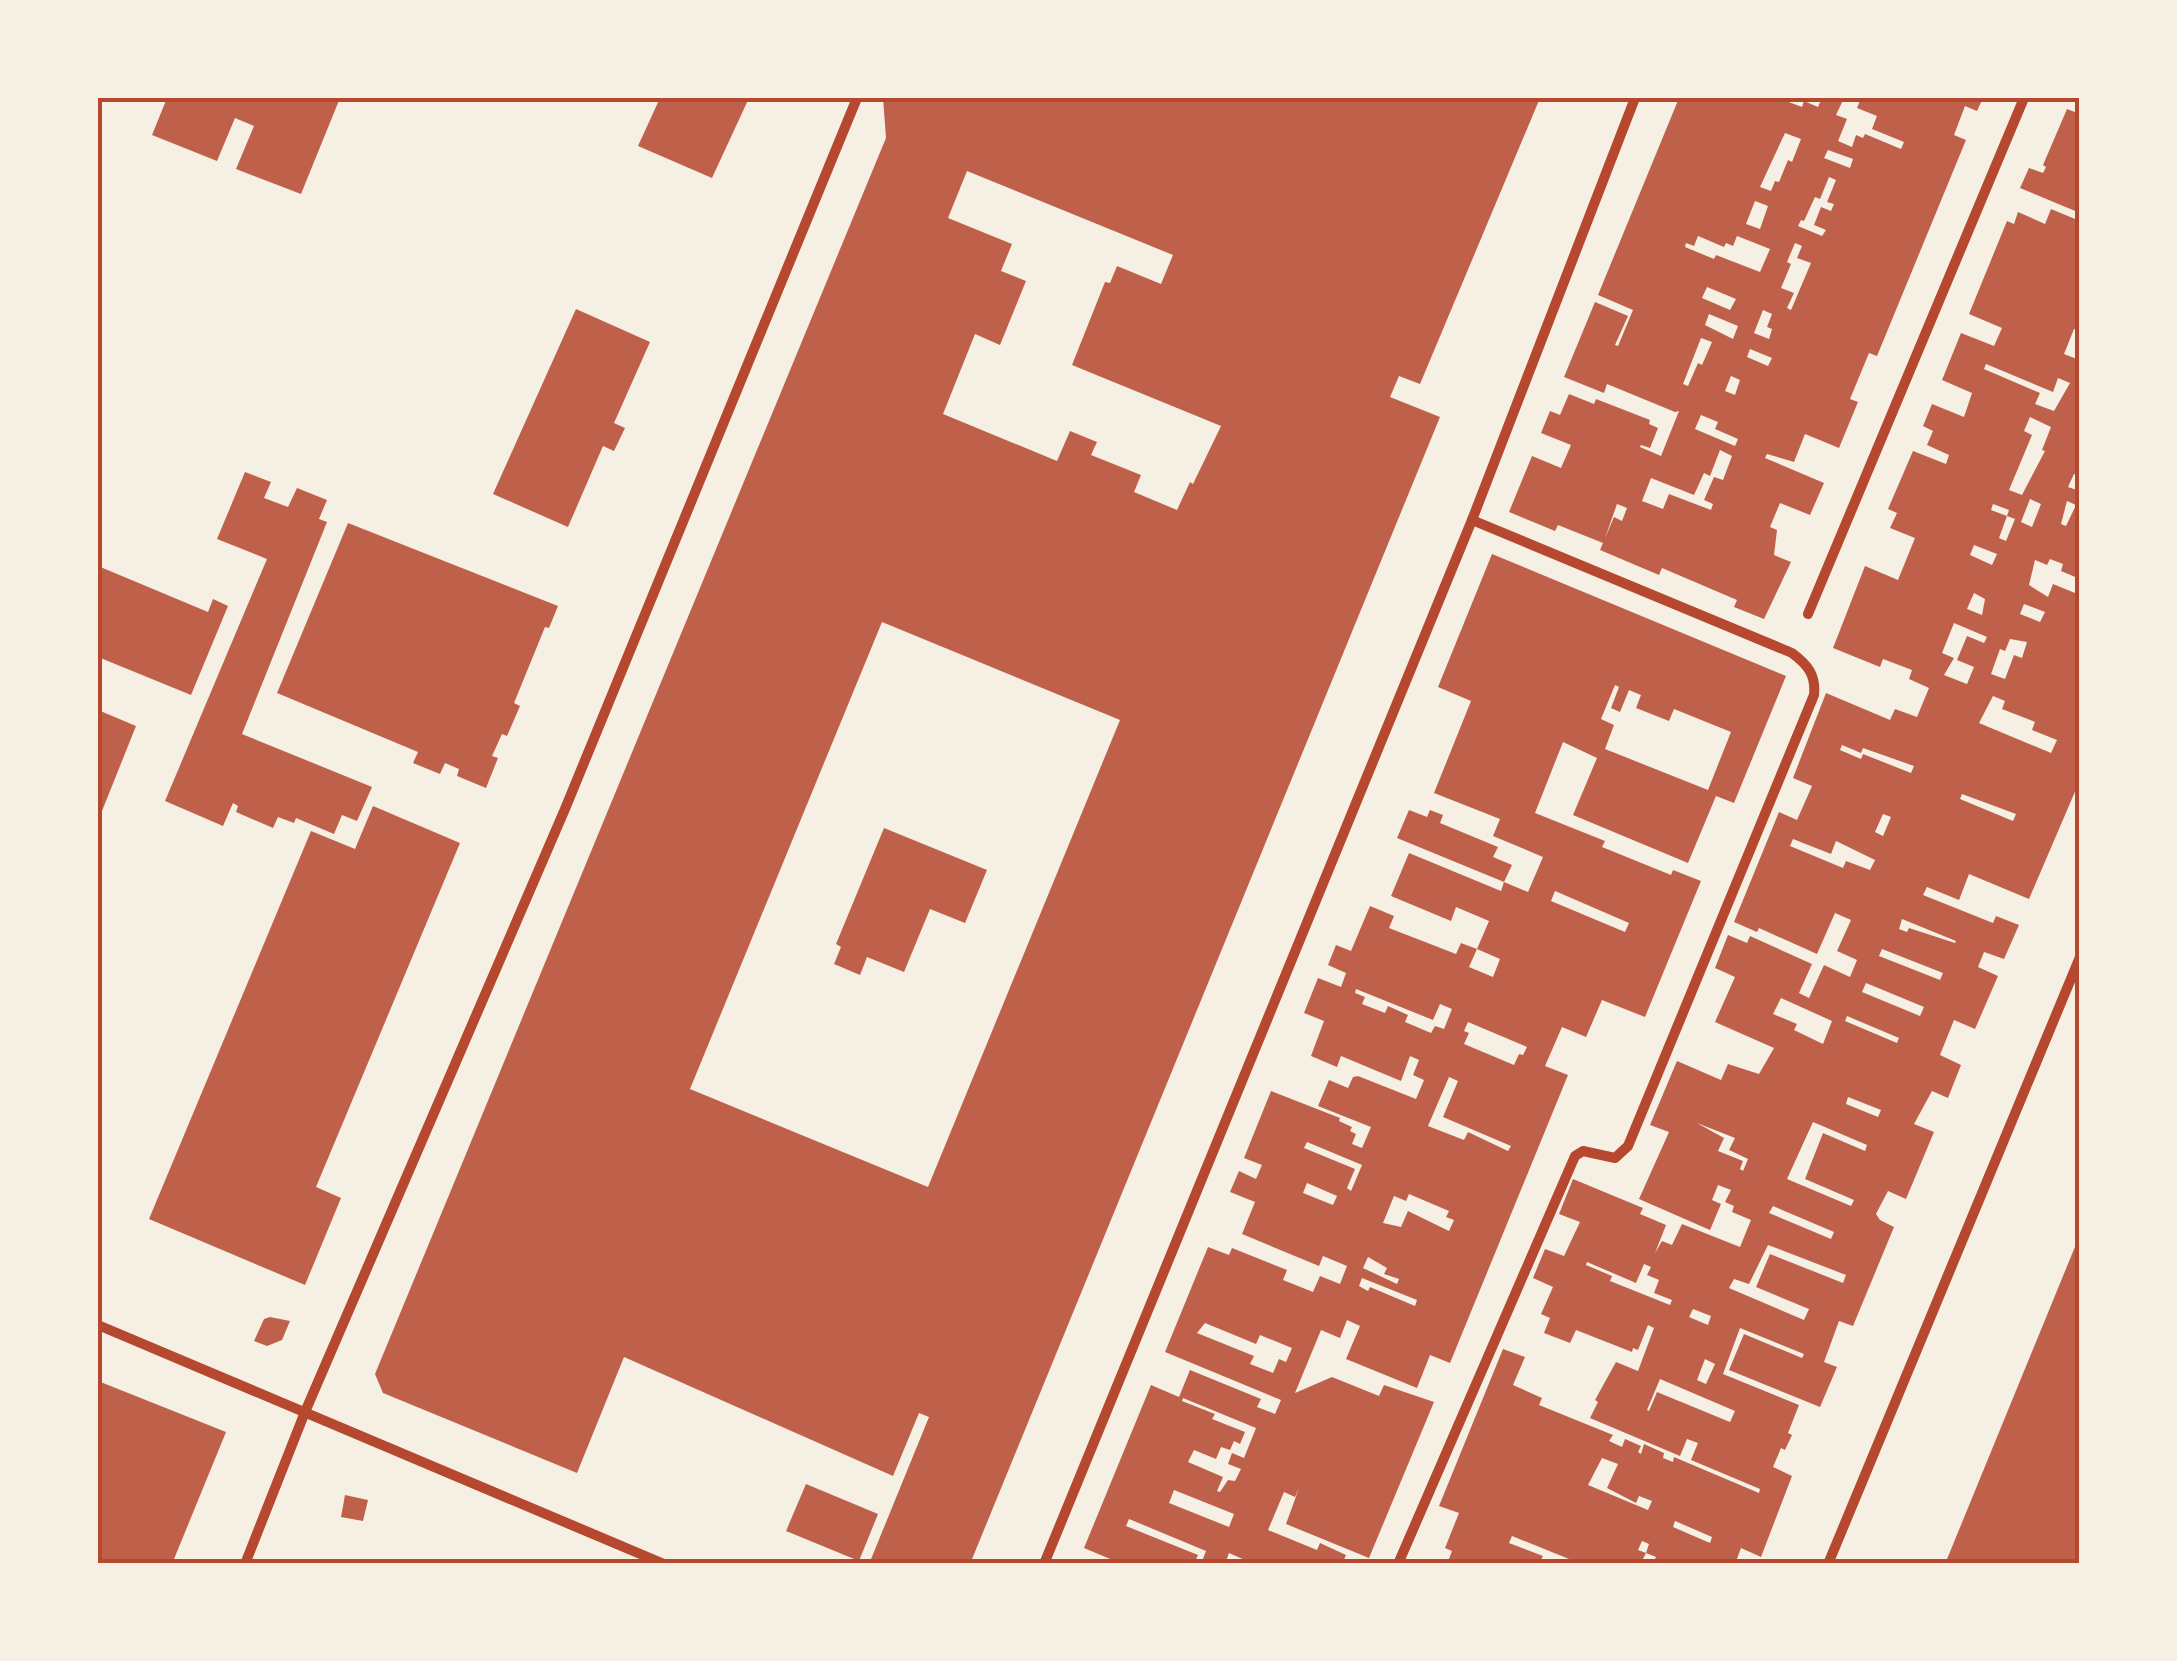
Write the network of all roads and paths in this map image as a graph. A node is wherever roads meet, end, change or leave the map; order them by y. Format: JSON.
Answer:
{"nodes":[{"id":1,"x":857,"y":98,"type":"edge"},
{"id":2,"x":1636,"y":98,"type":"edge"},
{"id":3,"x":2024,"y":98,"type":"edge"},
{"id":4,"x":1472,"y":520,"type":"junction"},
{"id":5,"x":1808,"y":614,"type":"dead end"},
{"id":6,"x":2080,"y":957,"type":"edge"},
{"id":7,"x":98,"y":1326,"type":"edge"},
{"id":8,"x":305,"y":1412,"type":"junction"},
{"id":9,"x":245,"y":1564,"type":"edge"},
{"id":10,"x":664,"y":1564,"type":"edge"},
{"id":11,"x":1044,"y":1564,"type":"edge"},
{"id":12,"x":1398,"y":1564,"type":"edge"},
{"id":13,"x":1828,"y":1564,"type":"edge"}],
"edges":[{"from":1,"to":8,"type":"street"},
{"from":2,"to":4,"type":"street"},
{"from":3,"to":5,"type":"street"},
{"from":4,"to":11,"type":"street"},
{"from":4,"to":12,"type":"street"},
{"from":6,"to":13,"type":"street"},
{"from":7,"to":8,"type":"street"},
{"from":8,"to":9,"type":"street"},
{"from":8,"to":10,"type":"street"}]}
